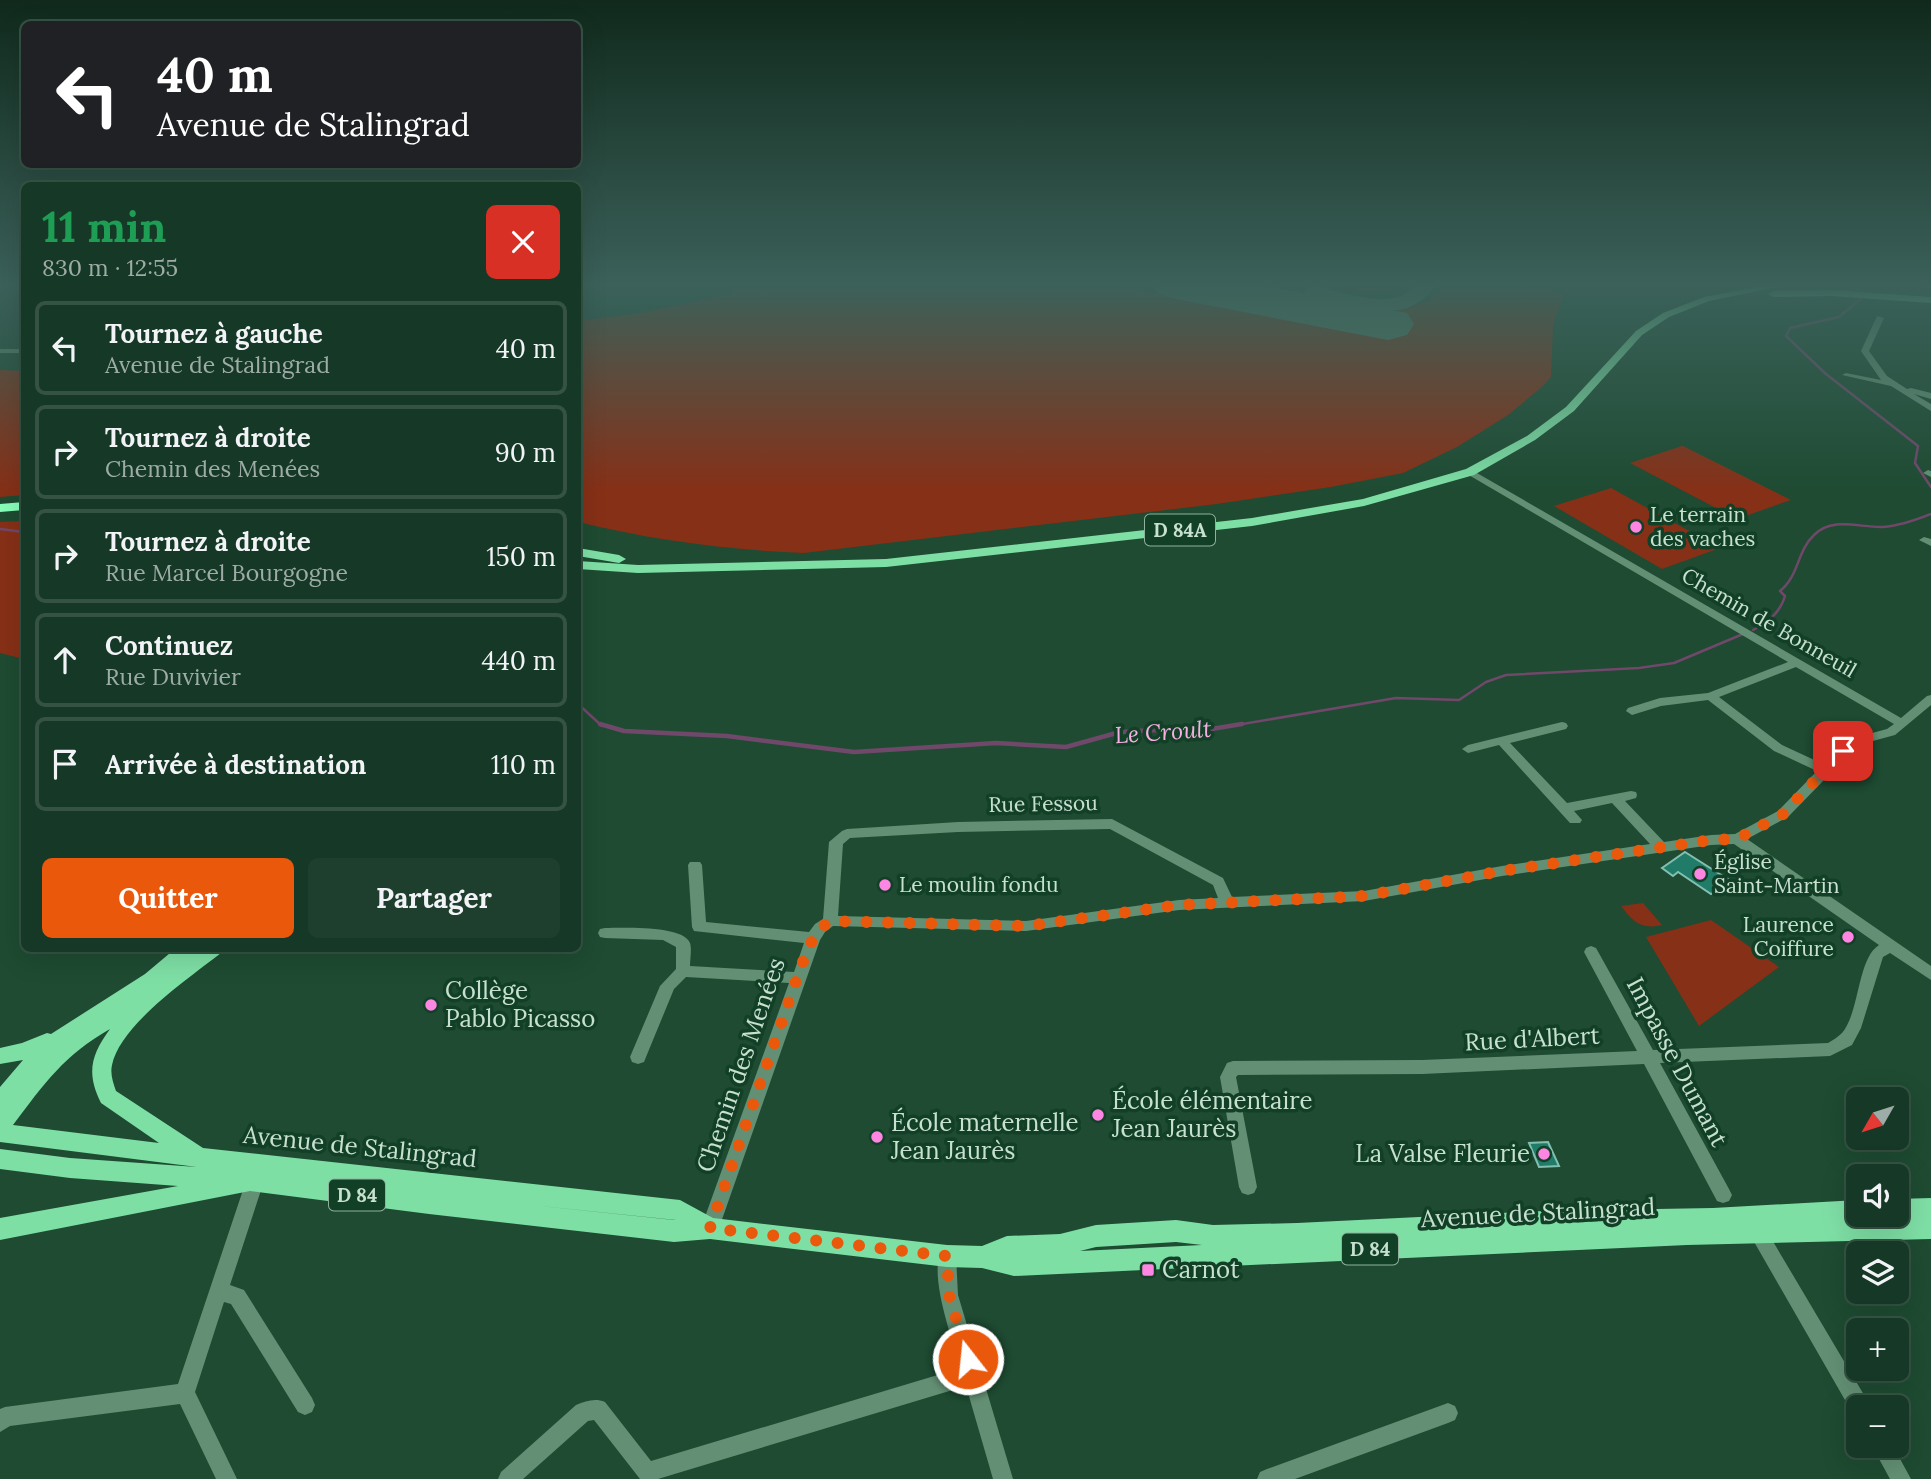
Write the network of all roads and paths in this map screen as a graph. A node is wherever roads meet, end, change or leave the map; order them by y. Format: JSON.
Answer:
{"nodes":[{"id":1,"x":1621,"y":353,"type":"edge"},
{"id":2,"x":1866,"y":353,"type":"edge"},
{"id":3,"x":1846,"y":375,"type":"dead end"},
{"id":4,"x":1892,"y":384,"type":"junction"},
{"id":5,"x":1931,"y":396,"type":"edge"},
{"id":6,"x":1931,"y":408,"type":"edge"},
{"id":7,"x":1497,"y":457,"type":"junction"},
{"id":8,"x":1470,"y":472,"type":"junction"},
{"id":9,"x":1437,"y":482,"type":"junction"},
{"id":10,"x":21,"y":506,"type":"edge"},
{"id":11,"x":0,"y":508,"type":"edge"},
{"id":12,"x":21,"y":513,"type":"edge"},
{"id":13,"x":0,"y":514,"type":"edge"},
{"id":14,"x":581,"y":552,"type":"edge"},
{"id":15,"x":581,"y":565,"type":"edge"},
{"id":16,"x":726,"y":567,"type":"junction"},
{"id":17,"x":1798,"y":662,"type":"junction"},
{"id":18,"x":1710,"y":696,"type":"junction"},
{"id":19,"x":1931,"y":699,"type":"edge"},
{"id":20,"x":1632,"y":711,"type":"dead end"},
{"id":21,"x":1903,"y":723,"type":"junction"},
{"id":22,"x":1562,"y":726,"type":"dead end"},
{"id":23,"x":1503,"y":742,"type":"junction"},
{"id":24,"x":1468,"y":749,"type":"dead end"},
{"id":25,"x":1825,"y":770,"type":"junction"},
{"id":26,"x":1631,"y":795,"type":"dead end"},
{"id":27,"x":1615,"y":798,"type":"junction"},
{"id":28,"x":1564,"y":808,"type":"junction"},
{"id":29,"x":1575,"y":820,"type":"dead end"},
{"id":30,"x":1737,"y":839,"type":"junction"},
{"id":31,"x":1661,"y":848,"type":"junction"},
{"id":32,"x":695,"y":865,"type":"dead end"},
{"id":33,"x":1227,"y":901,"type":"junction"},
{"id":34,"x":830,"y":921,"type":"junction"},
{"id":35,"x":605,"y":933,"type":"dead end"},
{"id":36,"x":813,"y":938,"type":"junction"},
{"id":37,"x":1889,"y":946,"type":"junction"},
{"id":38,"x":185,"y":952,"type":"edge"},
{"id":39,"x":209,"y":952,"type":"edge"},
{"id":40,"x":1591,"y":952,"type":"dead end"},
{"id":41,"x":683,"y":971,"type":"junction"},
{"id":42,"x":1931,"y":974,"type":"edge"},
{"id":43,"x":797,"y":978,"type":"junction"},
{"id":44,"x":153,"y":995,"type":"junction"},
{"id":45,"x":69,"y":1031,"type":"junction"},
{"id":46,"x":0,"y":1056,"type":"edge"},
{"id":47,"x":638,"y":1057,"type":"dead end"},
{"id":48,"x":1650,"y":1057,"type":"junction"},
{"id":49,"x":0,"y":1102,"type":"edge"},
{"id":50,"x":0,"y":1125,"type":"edge"},
{"id":51,"x":0,"y":1133,"type":"edge"},
{"id":52,"x":197,"y":1156,"type":"junction"},
{"id":53,"x":2,"y":1159,"type":"edge"},
{"id":54,"x":255,"y":1181,"type":"junction"},
{"id":55,"x":1248,"y":1187,"type":"dead end"},
{"id":56,"x":1723,"y":1195,"type":"dead end"},
{"id":57,"x":1931,"y":1208,"type":"edge"},
{"id":58,"x":1909,"y":1209,"type":"edge"},
{"id":59,"x":1846,"y":1211,"type":"edge"},
{"id":60,"x":710,"y":1228,"type":"junction"},
{"id":61,"x":1931,"y":1228,"type":"edge"},
{"id":62,"x":0,"y":1229,"type":"edge"},
{"id":63,"x":1759,"y":1234,"type":"junction"},
{"id":64,"x":947,"y":1256,"type":"junction"},
{"id":65,"x":982,"y":1257,"type":"junction"},
{"id":66,"x":219,"y":1292,"type":"junction"},
{"id":67,"x":972,"y":1374,"type":"junction"},
{"id":68,"x":184,"y":1393,"type":"junction"},
{"id":69,"x":1853,"y":1395,"type":"edge"},
{"id":70,"x":305,"y":1405,"type":"dead end"},
{"id":71,"x":1447,"y":1413,"type":"dead end"},
{"id":72,"x":0,"y":1423,"type":"edge"},
{"id":73,"x":1889,"y":1458,"type":"edge"},
{"id":74,"x":227,"y":1479,"type":"edge"},
{"id":75,"x":508,"y":1479,"type":"edge"},
{"id":76,"x":1003,"y":1479,"type":"edge"},
{"id":77,"x":1267,"y":1479,"type":"edge"},
{"id":78,"x":1901,"y":1479,"type":"edge"}],
"edges":[{"from":1,"to":7,"type":"main road","number":"D 84A"},
{"from":2,"to":4,"type":"street"},
{"from":3,"to":4,"type":"street"},
{"from":4,"to":5,"type":"street"},
{"from":4,"to":6,"type":"street"},
{"from":7,"to":8,"type":"main road","number":"D 84A"},
{"from":7,"to":9,"type":"main road","number":"D 84A"},
{"from":8,"to":9,"type":"main road","number":"D 84A"},
{"from":8,"to":17,"type":"street","name":"Chemin de Bonneuil"},
{"from":9,"to":16,"type":"main road","number":"D 84A"},
{"from":10,"to":11,"type":"highway"},
{"from":12,"to":13,"type":"highway"},
{"from":14,"to":16,"type":"main road","number":"D 84A"},
{"from":15,"to":16,"type":"main road","number":"D 84A"},
{"from":17,"to":18,"type":"street"},
{"from":17,"to":21,"type":"street","name":"Chemin de Bonneuil"},
{"from":18,"to":20,"type":"street"},
{"from":18,"to":25,"type":"street"},
{"from":19,"to":21,"type":"street"},
{"from":21,"to":25,"type":"street"},
{"from":22,"to":23,"type":"street"},
{"from":23,"to":24,"type":"street"},
{"from":23,"to":28,"type":"street"},
{"from":25,"to":30,"type":"street"},
{"from":26,"to":27,"type":"street"},
{"from":27,"to":28,"type":"street"},
{"from":27,"to":31,"type":"street"},
{"from":28,"to":29,"type":"street"},
{"from":30,"to":31,"type":"street"},
{"from":30,"to":37,"type":"street"},
{"from":31,"to":33,"type":"street"},
{"from":32,"to":36,"type":"street"},
{"from":33,"to":34,"type":"street"},
{"from":33,"to":34,"type":"street","name":"Rue Fessou"},
{"from":34,"to":36,"type":"street","name":"Chemin des Menées"},
{"from":35,"to":41,"type":"street"},
{"from":36,"to":43,"type":"street","name":"Chemin des Menées"},
{"from":37,"to":42,"type":"street"},
{"from":37,"to":48,"type":"street","name":"Rue d'Albert"},
{"from":38,"to":45,"type":"main road"},
{"from":39,"to":44,"type":"main road"},
{"from":40,"to":48,"type":"street","name":"Impasse Dumant"},
{"from":41,"to":43,"type":"street"},
{"from":41,"to":47,"type":"street"},
{"from":43,"to":60,"type":"street","name":"Chemin des Menées"},
{"from":44,"to":50,"type":"main road"},
{"from":44,"to":52,"type":"main road"},
{"from":45,"to":46,"type":"main road"},
{"from":45,"to":49,"type":"main road"},
{"from":48,"to":55,"type":"street","name":"Rue d'Albert"},
{"from":48,"to":56,"type":"street","name":"Impasse Dumant"},
{"from":51,"to":52,"type":"main road","name":"Avenue de Stalingrad","number":"D 84"},
{"from":52,"to":60,"type":"main road","name":"Avenue de Stalingrad","number":"D 84"},
{"from":53,"to":54,"type":"main road","name":"Avenue de Stalingrad","number":"D 84"},
{"from":54,"to":60,"type":"main road","name":"Avenue de Stalingrad","number":"D 84"},
{"from":54,"to":62,"type":"main road"},
{"from":54,"to":66,"type":"street"},
{"from":57,"to":58,"type":"main road"},
{"from":59,"to":65,"type":"main road","name":"Avenue de Stalingrad","number":"D 84"},
{"from":60,"to":64,"type":"main road","name":"Avenue de Stalingrad","number":"D 84"},
{"from":61,"to":63,"type":"main road","name":"Avenue de Stalingrad","number":"D 84"},
{"from":63,"to":65,"type":"main road","name":"Avenue de Stalingrad","number":"D 84"},
{"from":63,"to":69,"type":"street"},
{"from":64,"to":65,"type":"main road","name":"Avenue de Stalingrad","number":"D 84"},
{"from":64,"to":67,"type":"street"},
{"from":66,"to":68,"type":"street"},
{"from":66,"to":70,"type":"street"},
{"from":67,"to":75,"type":"street"},
{"from":67,"to":76,"type":"street"},
{"from":68,"to":72,"type":"street"},
{"from":68,"to":74,"type":"street"},
{"from":71,"to":77,"type":"street"},
{"from":73,"to":78,"type":"street"}]}
